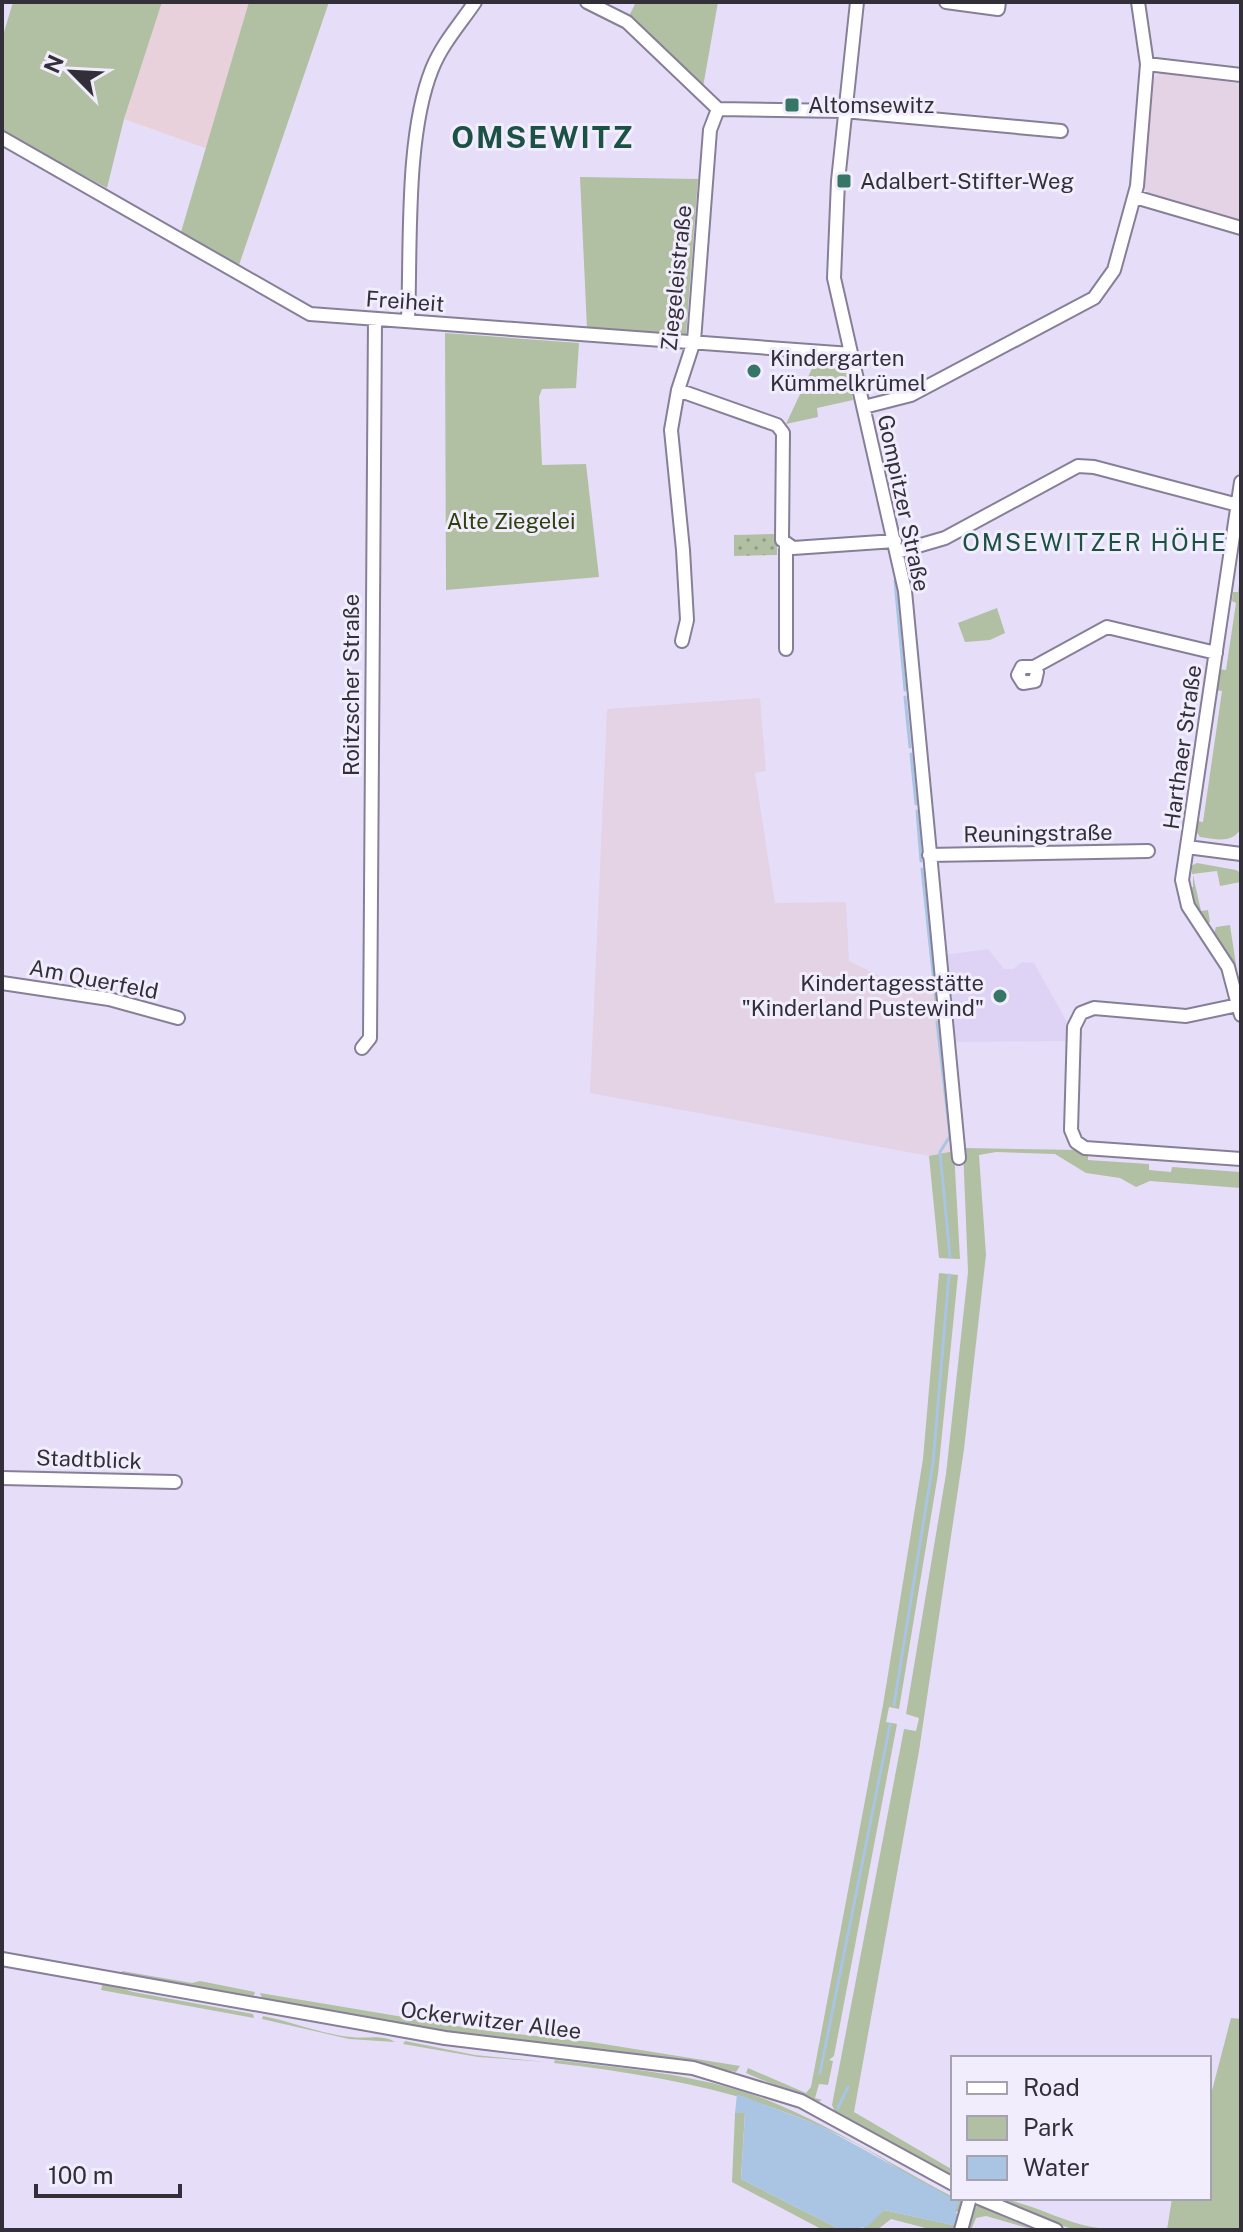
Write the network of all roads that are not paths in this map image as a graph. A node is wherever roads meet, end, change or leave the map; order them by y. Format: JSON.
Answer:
{"nodes":[{"id":1,"x":475,"y":2,"type":"edge"},
{"id":2,"x":587,"y":2,"type":"edge"},
{"id":3,"x":857,"y":2,"type":"edge"},
{"id":4,"x":946,"y":2,"type":"edge"},
{"id":5,"x":1138,"y":2,"type":"edge"},
{"id":6,"x":999,"y":6,"type":"edge"},
{"id":7,"x":997,"y":25,"type":"dead end"},
{"id":8,"x":1147,"y":64,"type":"junction"},
{"id":9,"x":1241,"y":75,"type":"edge"},
{"id":10,"x":718,"y":109,"type":"junction"},
{"id":11,"x":844,"y":111,"type":"junction"},
{"id":12,"x":1061,"y":131,"type":"dead end"},
{"id":13,"x":2,"y":138,"type":"edge"},
{"id":14,"x":1135,"y":197,"type":"junction"},
{"id":15,"x":1241,"y":228,"type":"edge"},
{"id":16,"x":375,"y":319,"type":"junction"},
{"id":17,"x":408,"y":321,"type":"junction"},
{"id":18,"x":694,"y":341,"type":"junction"},
{"id":19,"x":851,"y":354,"type":"junction"},
{"id":20,"x":678,"y":390,"type":"junction"},
{"id":21,"x":864,"y":407,"type":"junction"},
{"id":22,"x":1241,"y":482,"type":"edge"},
{"id":23,"x":1238,"y":505,"type":"junction"},
{"id":24,"x":786,"y":545,"type":"junction"},
{"id":25,"x":896,"y":546,"type":"junction"},
{"id":26,"x":682,"y":641,"type":"dead end"},
{"id":27,"x":786,"y":649,"type":"dead end"},
{"id":28,"x":1216,"y":653,"type":"junction"},
{"id":29,"x":1034,"y":667,"type":"dead end"},
{"id":30,"x":1187,"y":847,"type":"junction"},
{"id":31,"x":1148,"y":851,"type":"dead end"},
{"id":32,"x":1241,"y":854,"type":"edge"},
{"id":33,"x":929,"y":855,"type":"junction"},
{"id":34,"x":2,"y":983,"type":"edge"},
{"id":35,"x":1240,"y":1010,"type":"edge"},
{"id":36,"x":178,"y":1018,"type":"dead end"},
{"id":37,"x":362,"y":1048,"type":"dead end"},
{"id":38,"x":959,"y":1158,"type":"dead end"},
{"id":39,"x":1241,"y":1159,"type":"edge"},
{"id":40,"x":2,"y":1478,"type":"edge"},
{"id":41,"x":175,"y":1482,"type":"dead end"},
{"id":42,"x":2,"y":1959,"type":"edge"},
{"id":43,"x":951,"y":2183,"type":"edge"},
{"id":44,"x":969,"y":2200,"type":"edge"},
{"id":45,"x":984,"y":2200,"type":"edge"},
{"id":46,"x":961,"y":2230,"type":"edge"},
{"id":47,"x":1056,"y":2230,"type":"edge"}],
"edges":[{"from":1,"to":17,"type":"street"},
{"from":2,"to":10,"type":"street"},
{"from":3,"to":11,"type":"street","name":"Gompitzer Straße"},
{"from":4,"to":6,"type":"street"},
{"from":5,"to":8,"type":"street"},
{"from":6,"to":7,"type":"street"},
{"from":8,"to":9,"type":"street"},
{"from":8,"to":14,"type":"street"},
{"from":10,"to":11,"type":"street"},
{"from":10,"to":18,"type":"street","name":"Ziegeleistraße"},
{"from":11,"to":12,"type":"street"},
{"from":11,"to":19,"type":"street","name":"Gompitzer Straße"},
{"from":13,"to":16,"type":"street","name":"Freiheit"},
{"from":14,"to":15,"type":"street"},
{"from":14,"to":21,"type":"street"},
{"from":16,"to":17,"type":"street","name":"Freiheit"},
{"from":16,"to":37,"type":"street","name":"Roitzscher Straße"},
{"from":17,"to":18,"type":"street","name":"Freiheit"},
{"from":18,"to":19,"type":"street","name":"Freiheit"},
{"from":18,"to":20,"type":"street","name":"Ziegeleistraße"},
{"from":19,"to":21,"type":"street","name":"Gompitzer Straße"},
{"from":20,"to":24,"type":"street"},
{"from":20,"to":26,"type":"street","name":"Ziegeleistraße"},
{"from":21,"to":25,"type":"street","name":"Gompitzer Straße"},
{"from":22,"to":23,"type":"street","name":"Harthaer Straße"},
{"from":23,"to":25,"type":"street"},
{"from":23,"to":28,"type":"street","name":"Harthaer Straße"},
{"from":24,"to":25,"type":"street"},
{"from":24,"to":27,"type":"street"},
{"from":25,"to":33,"type":"street","name":"Gompitzer Straße"},
{"from":28,"to":29,"type":"street"},
{"from":28,"to":30,"type":"street","name":"Harthaer Straße"},
{"from":30,"to":32,"type":"street"},
{"from":30,"to":35,"type":"street","name":"Harthaer Straße"},
{"from":31,"to":33,"type":"street","name":"Reuningstraße"},
{"from":33,"to":38,"type":"street","name":"Gompitzer Straße"},
{"from":34,"to":36,"type":"street","name":"Am Querfeld"},
{"from":35,"to":39,"type":"street","name":"Harthaer Straße"},
{"from":40,"to":41,"type":"street","name":"Stadtblick"},
{"from":42,"to":43,"type":"street","name":"Ockerwitzer Allee"},
{"from":44,"to":46,"type":"street"},
{"from":45,"to":47,"type":"street"}]}
